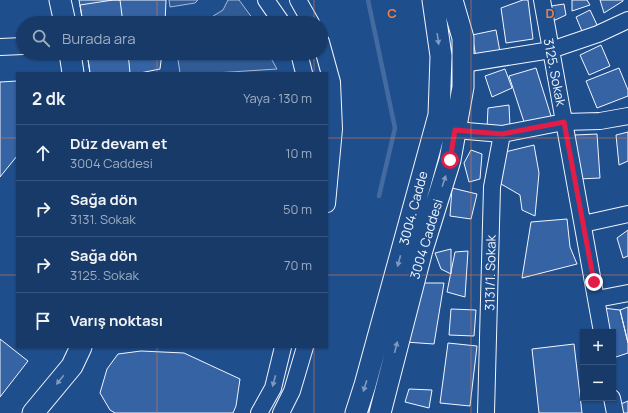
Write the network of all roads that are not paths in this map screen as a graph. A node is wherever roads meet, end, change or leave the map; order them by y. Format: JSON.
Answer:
{"nodes":[{"id":1,"x":60,"y":0,"type":"edge"},
{"id":2,"x":67,"y":0,"type":"edge"},
{"id":3,"x":266,"y":0,"type":"edge"},
{"id":4,"x":275,"y":0,"type":"edge"},
{"id":5,"x":298,"y":0,"type":"edge"},
{"id":6,"x":433,"y":0,"type":"edge"},
{"id":7,"x":452,"y":0,"type":"edge"},
{"id":8,"x":542,"y":0,"type":"edge"},
{"id":9,"x":65,"y":16,"type":"edge"},
{"id":10,"x":67,"y":16,"type":"edge"},
{"id":11,"x":277,"y":16,"type":"edge"},
{"id":12,"x":283,"y":16,"type":"edge"},
{"id":13,"x":306,"y":16,"type":"edge"},
{"id":14,"x":628,"y":20,"type":"edge"},
{"id":15,"x":16,"y":46,"type":"edge"},
{"id":16,"x":0,"y":47,"type":"edge"},
{"id":17,"x":551,"y":50,"type":"junction"},
{"id":18,"x":71,"y":60,"type":"edge"},
{"id":19,"x":301,"y":60,"type":"edge"},
{"id":20,"x":326,"y":60,"type":"edge"},
{"id":21,"x":463,"y":64,"type":"junction"},
{"id":22,"x":73,"y":72,"type":"edge"},
{"id":23,"x":304,"y":72,"type":"edge"},
{"id":24,"x":628,"y":116,"type":"edge"},
{"id":25,"x":564,"y":122,"type":"junction"},
{"id":26,"x":455,"y":130,"type":"junction"},
{"id":27,"x":502,"y":134,"type":"junction"},
{"id":28,"x":328,"y":193,"type":"edge"},
{"id":29,"x":628,"y":214,"type":"edge"},
{"id":30,"x":583,"y":224,"type":"junction"},
{"id":31,"x":628,"y":293,"type":"edge"},
{"id":32,"x":596,"y":299,"type":"junction"},
{"id":33,"x":601,"y":329,"type":"edge"},
{"id":34,"x":81,"y":348,"type":"edge"},
{"id":35,"x":283,"y":348,"type":"edge"},
{"id":36,"x":305,"y":348,"type":"edge"},
{"id":37,"x":613,"y":401,"type":"edge"},
{"id":38,"x":382,"y":408,"type":"edge"},
{"id":39,"x":33,"y":413,"type":"edge"},
{"id":40,"x":259,"y":413,"type":"edge"},
{"id":41,"x":281,"y":413,"type":"edge"},
{"id":42,"x":356,"y":413,"type":"edge"},
{"id":43,"x":486,"y":413,"type":"edge"},
{"id":44,"x":615,"y":413,"type":"edge"}],
"edges":[{"from":1,"to":9,"type":"main road"},
{"from":2,"to":10,"type":"street"},
{"from":3,"to":11,"type":"street"},
{"from":4,"to":12,"type":"street"},
{"from":5,"to":13,"type":"street"},
{"from":6,"to":42,"type":"main road","name":"3004. Cadde","one_way":true},
{"from":7,"to":21,"type":"main road"},
{"from":8,"to":17,"type":"street","name":"3125. Sokak"},
{"from":14,"to":17,"type":"street"},
{"from":15,"to":16,"type":"street"},
{"from":17,"to":21,"type":"street"},
{"from":17,"to":25,"type":"street","name":"3125. Sokak"},
{"from":18,"to":22,"type":"main road"},
{"from":19,"to":23,"type":"street"},
{"from":20,"to":28,"type":"street"},
{"from":21,"to":26,"type":"main road","name":"3004 Caddesi"},
{"from":24,"to":25,"type":"street"},
{"from":25,"to":27,"type":"street"},
{"from":25,"to":30,"type":"street","name":"3125. Sokak"},
{"from":26,"to":27,"type":"street"},
{"from":38,"to":26,"type":"main road","name":"3004 Caddesi","one_way":true},
{"from":27,"to":43,"type":"street","name":"3131/1. Sokak"},
{"from":29,"to":30,"type":"street"},
{"from":30,"to":32,"type":"street","name":"3125. Sokak"},
{"from":31,"to":32,"type":"street"},
{"from":32,"to":33,"type":"street","name":"3125. Sokak"},
{"from":34,"to":39,"type":"main road","one_way":true},
{"from":35,"to":40,"type":"street","one_way":true},
{"from":36,"to":41,"type":"street"},
{"from":37,"to":44,"type":"street"}]}
